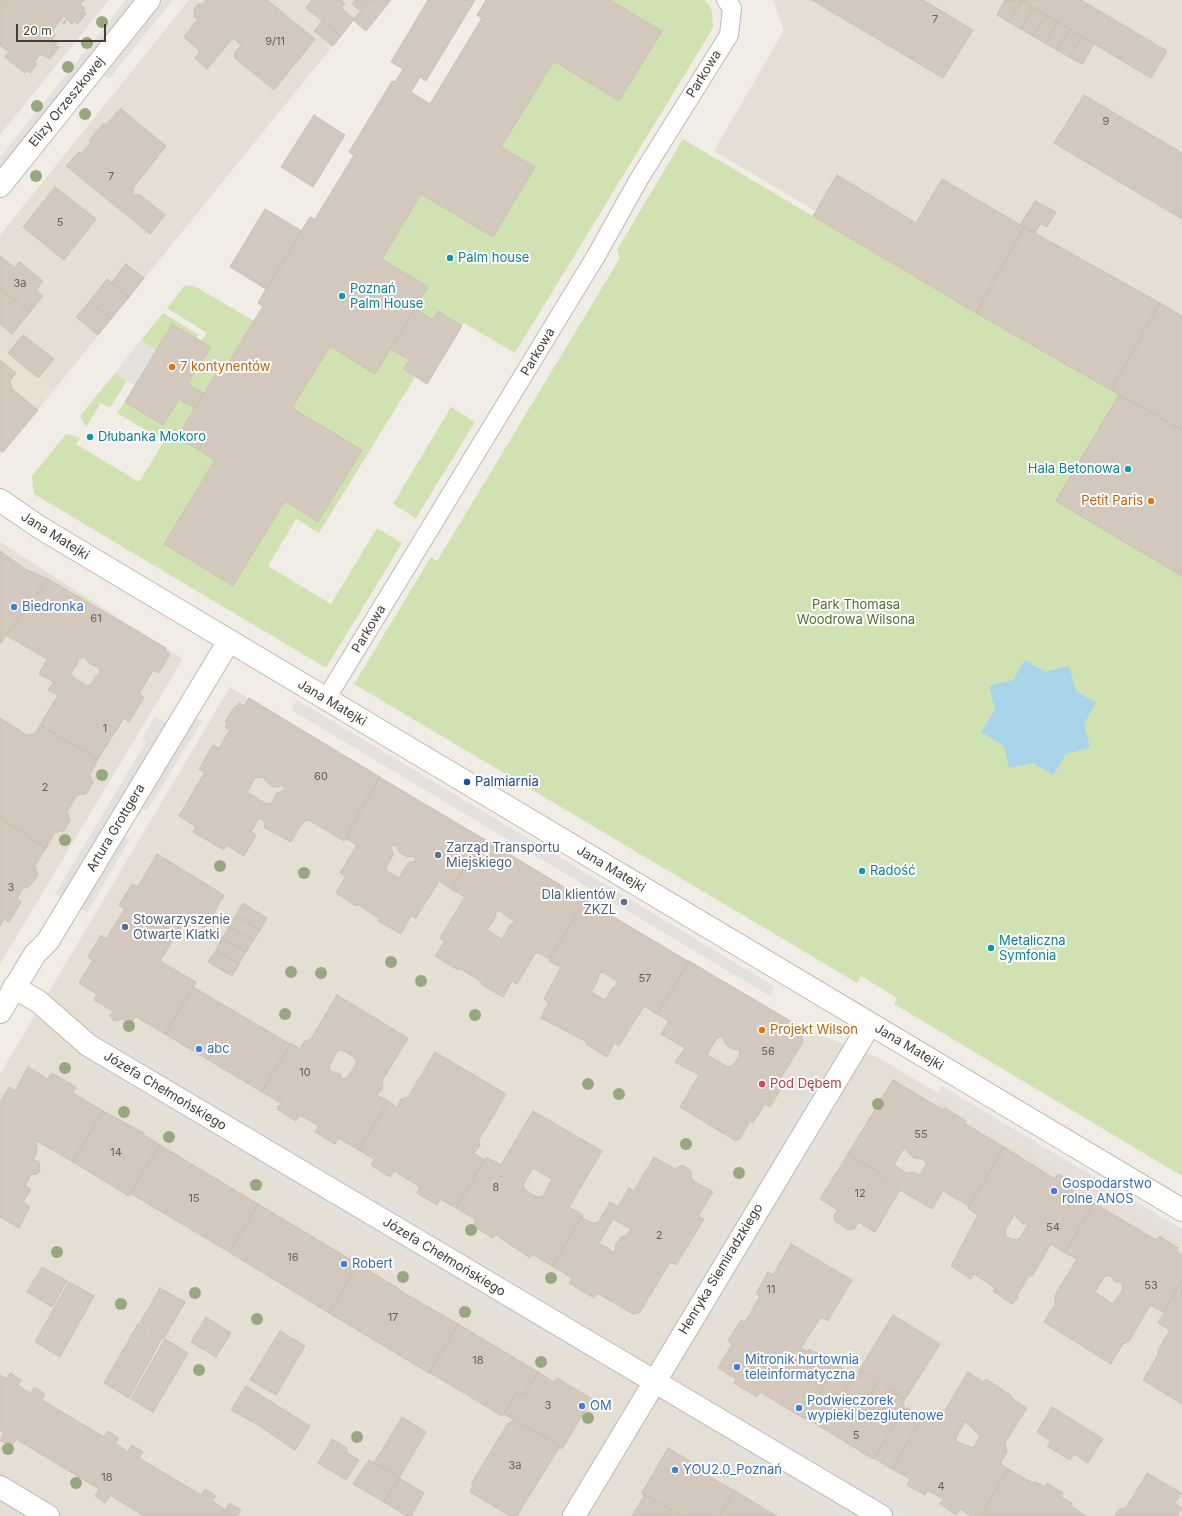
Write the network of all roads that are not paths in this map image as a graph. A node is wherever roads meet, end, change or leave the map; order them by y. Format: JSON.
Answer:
{"nodes":[{"id":1,"x":149,"y":0,"type":"edge"},
{"id":2,"x":726,"y":0,"type":"edge"},
{"id":3,"x":0,"y":186,"type":"edge"},
{"id":4,"x":0,"y":500,"type":"edge"},
{"id":5,"x":229,"y":641,"type":"junction"},
{"id":6,"x":326,"y":700,"type":"junction"},
{"id":7,"x":14,"y":987,"type":"junction"},
{"id":8,"x":0,"y":1012,"type":"edge"},
{"id":9,"x":870,"y":1024,"type":"junction"},
{"id":10,"x":1182,"y":1210,"type":"edge"},
{"id":11,"x":654,"y":1380,"type":"junction"},
{"id":12,"x":0,"y":1487,"type":"edge"},
{"id":13,"x":866,"y":1512,"type":"edge"},
{"id":14,"x":48,"y":1516,"type":"edge"},
{"id":15,"x":574,"y":1516,"type":"edge"}],
"edges":[{"from":1,"to":3,"type":"street","name":"Elizy Orzeszkowej"},
{"from":2,"to":6,"type":"lane","name":"Parkowa"},
{"from":4,"to":5,"type":"street","name":"Jana Matejki"},
{"from":5,"to":6,"type":"street","name":"Jana Matejki"},
{"from":5,"to":7,"type":"street","name":"Artura Grottgera"},
{"from":6,"to":9,"type":"street","name":"Jana Matejki"},
{"from":7,"to":8,"type":"street","name":"Artura Grottgera"},
{"from":7,"to":11,"type":"street","name":"Józefa Chełmońskiego"},
{"from":9,"to":10,"type":"street","name":"Jana Matejki"},
{"from":9,"to":11,"type":"street","name":"Henryka Siemiradzkiego"},
{"from":11,"to":13,"type":"street","name":"Józefa Chełmońskiego"},
{"from":11,"to":15,"type":"street","name":"Henryka Siemiradzkiego"},
{"from":12,"to":14,"type":"street"}]}
